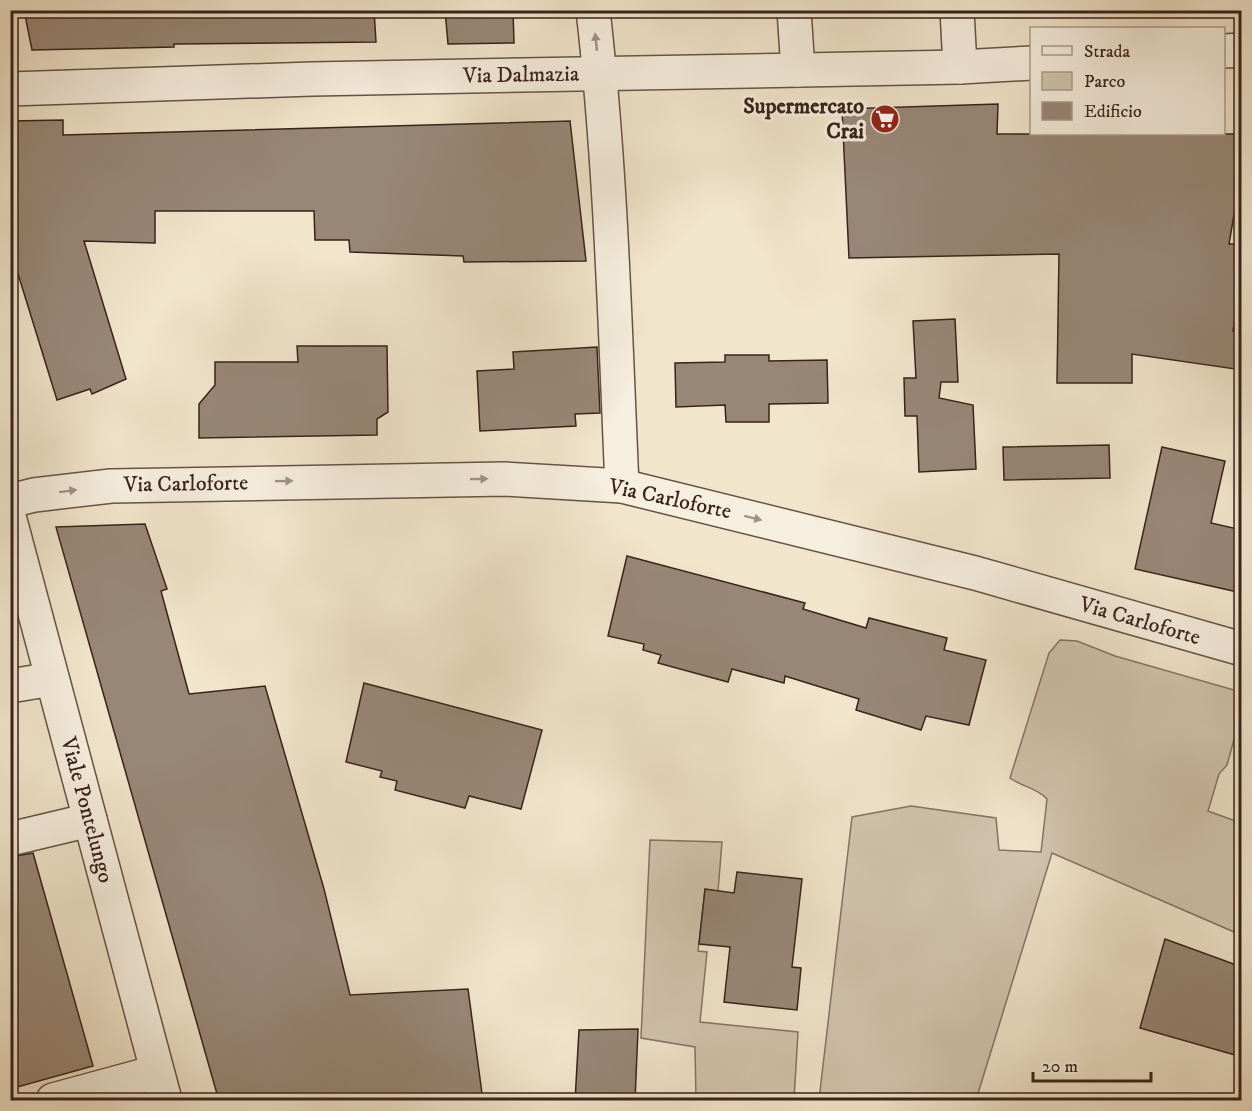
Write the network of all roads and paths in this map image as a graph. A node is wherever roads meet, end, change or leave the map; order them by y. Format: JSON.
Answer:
{"nodes":[{"id":1,"x":593,"y":10,"type":"edge"},
{"id":2,"x":794,"y":10,"type":"edge"},
{"id":3,"x":957,"y":10,"type":"edge"},
{"id":4,"x":1242,"y":50,"type":"edge"},
{"id":5,"x":1225,"y":51,"type":"edge"},
{"id":6,"x":1030,"y":63,"type":"edge"},
{"id":7,"x":960,"y":67,"type":"junction"},
{"id":8,"x":798,"y":70,"type":"junction"},
{"id":9,"x":600,"y":73,"type":"junction"},
{"id":10,"x":10,"y":89,"type":"edge"},
{"id":11,"x":622,"y":486,"type":"junction"},
{"id":12,"x":10,"y":501,"type":"edge"},
{"id":13,"x":10,"y":520,"type":"edge"},
{"id":14,"x":1242,"y":650,"type":"edge"},
{"id":15,"x":52,"y":679,"type":"junction"},
{"id":16,"x":10,"y":686,"type":"edge"},
{"id":17,"x":90,"y":820,"type":"junction"},
{"id":18,"x":10,"y":839,"type":"edge"},
{"id":19,"x":161,"y":1086,"type":"edge"},
{"id":20,"x":53,"y":1101,"type":"edge"}],
"edges":[{"from":9,"to":1,"type":"street","one_way":true},
{"from":2,"to":8,"type":"street"},
{"from":3,"to":7,"type":"street"},
{"from":4,"to":5,"type":"street"},
{"from":6,"to":7,"type":"street","name":"Via Dalmazia"},
{"from":7,"to":8,"type":"street","name":"Via Dalmazia"},
{"from":8,"to":9,"type":"street","name":"Via Dalmazia"},
{"from":9,"to":10,"type":"street","name":"Via Dalmazia"},
{"from":9,"to":11,"type":"street"},
{"from":12,"to":11,"type":"street","name":"Via Carloforte","one_way":true},
{"from":11,"to":14,"type":"street","name":"Via Carloforte","one_way":true},
{"from":13,"to":15,"type":"street","name":"Viale Pontelungo"},
{"from":15,"to":16,"type":"street"},
{"from":15,"to":17,"type":"street","name":"Viale Pontelungo"},
{"from":17,"to":18,"type":"street"},
{"from":17,"to":19,"type":"street","name":"Viale Pontelungo"},
{"from":19,"to":20,"type":"street"}]}
